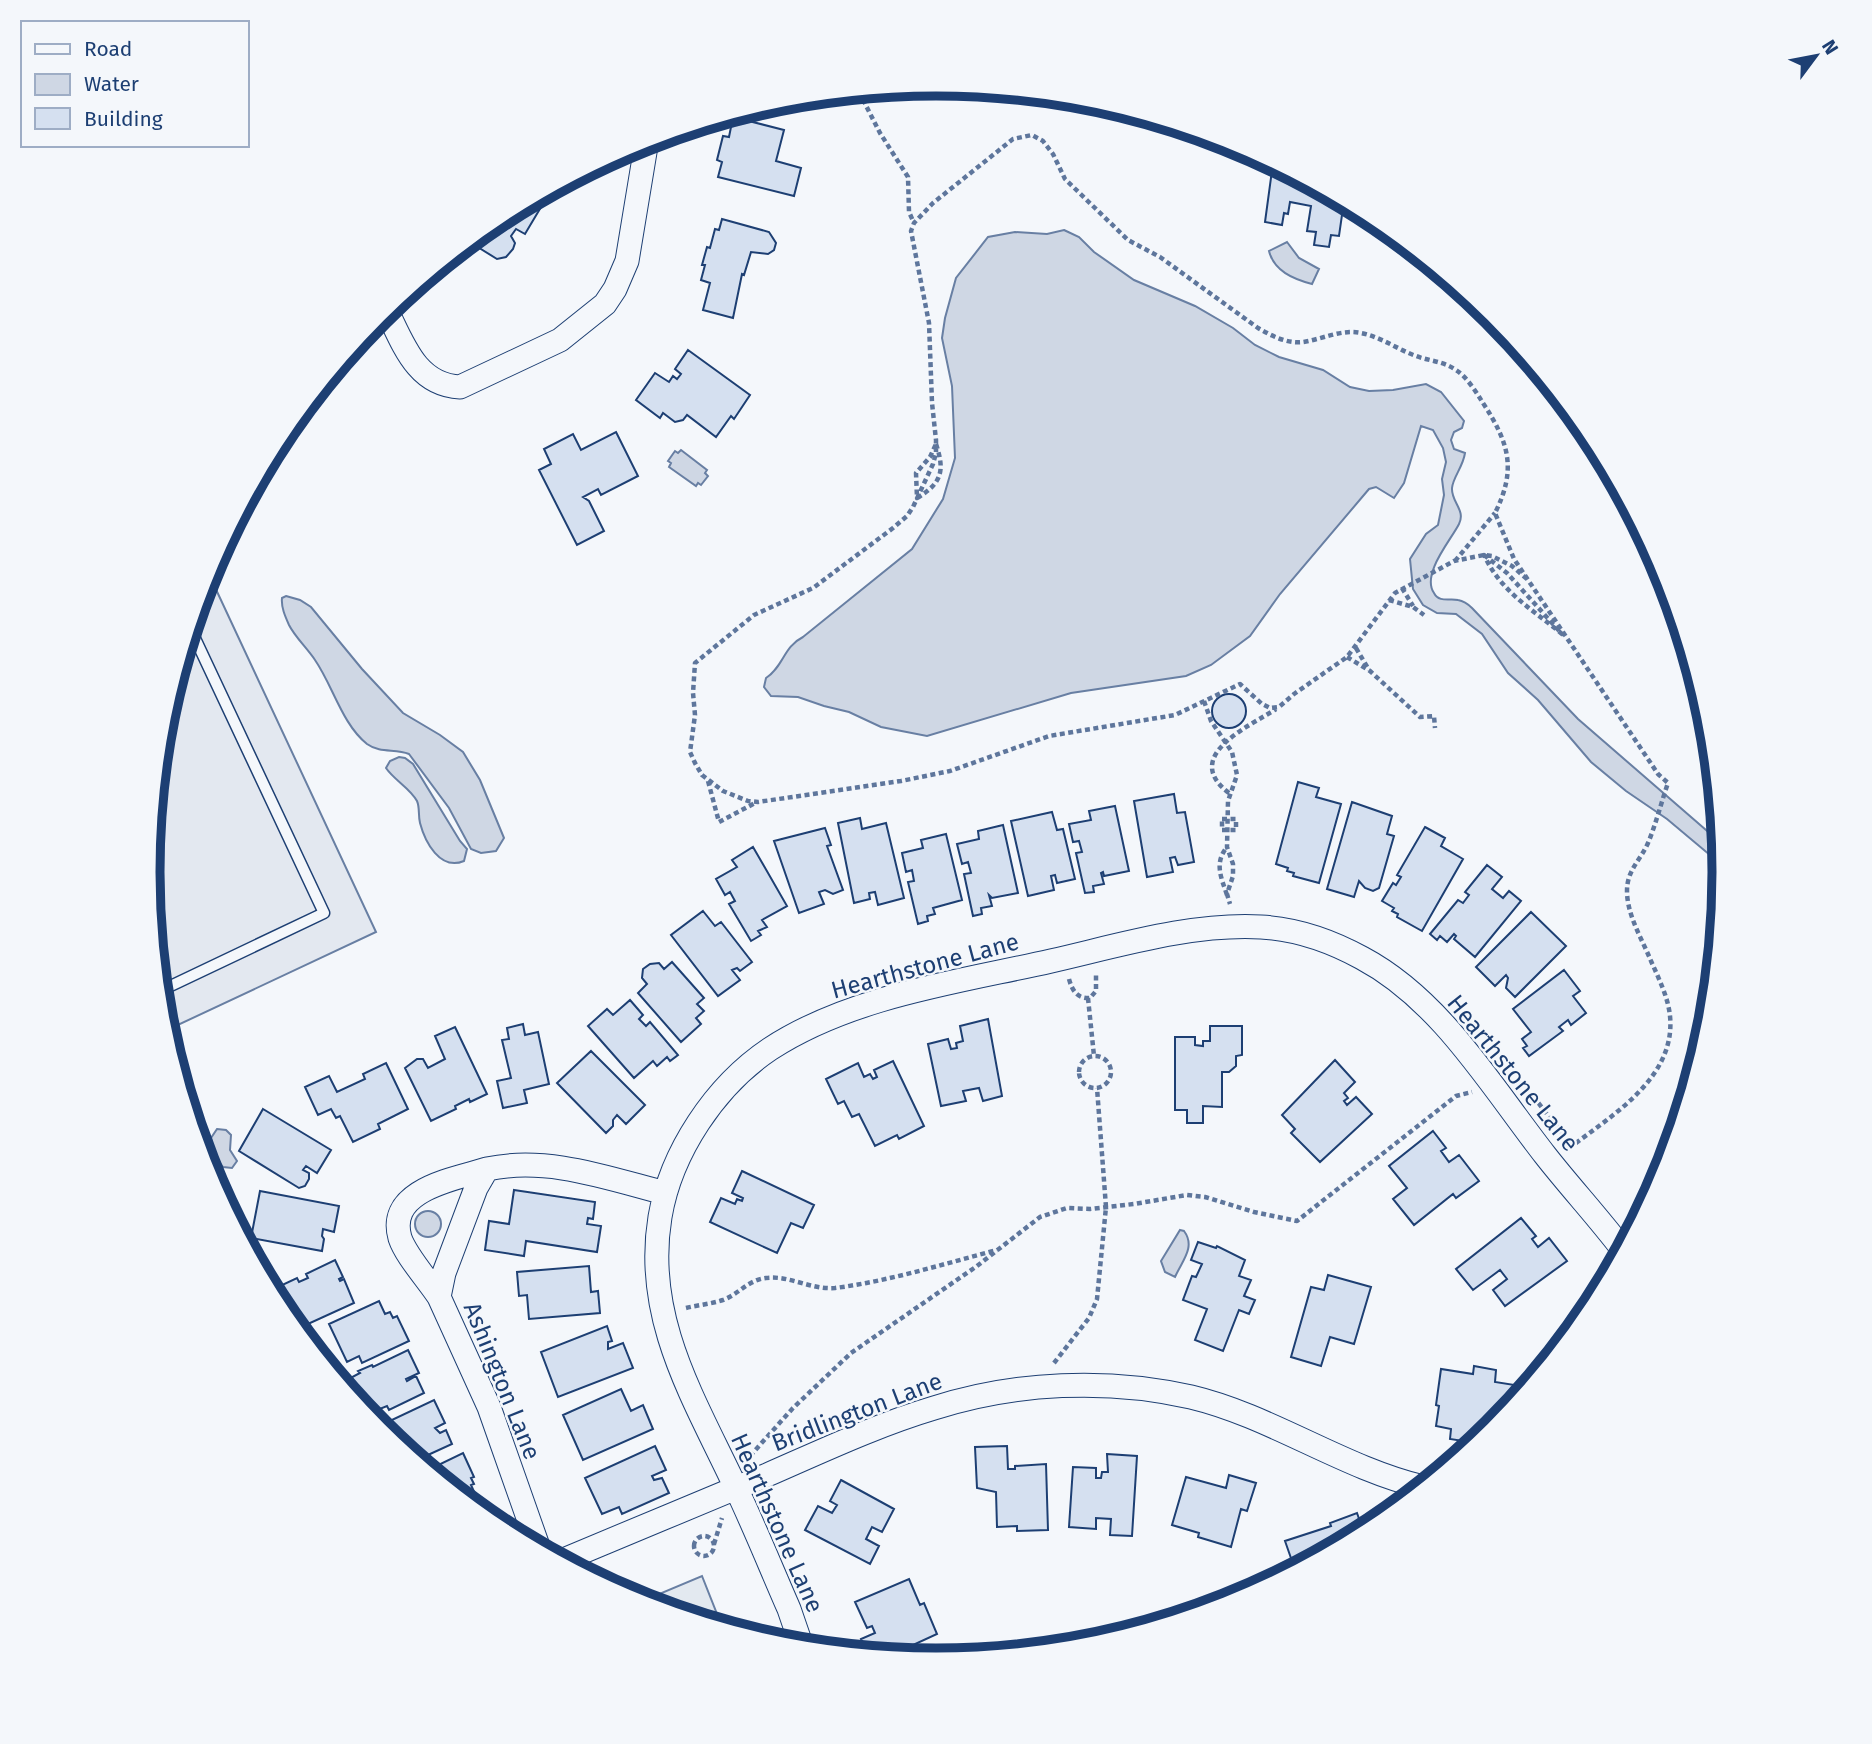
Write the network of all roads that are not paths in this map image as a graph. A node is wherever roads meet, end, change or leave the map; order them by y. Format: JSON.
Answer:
{"nodes":[{"id":1,"x":645,"y":153,"type":"edge"},
{"id":2,"x":391,"y":319,"type":"edge"},
{"id":3,"x":196,"y":640,"type":"edge"},
{"id":4,"x":169,"y":987,"type":"edge"},
{"id":5,"x":487,"y":1169,"type":"junction"},
{"id":6,"x":665,"y":1193,"type":"junction"},
{"id":7,"x":1617,"y":1243,"type":"edge"},
{"id":8,"x":439,"y":1297,"type":"junction"},
{"id":9,"x":1412,"y":1484,"type":"edge"},
{"id":10,"x":736,"y":1488,"type":"junction"},
{"id":11,"x":534,"y":1535,"type":"edge"},
{"id":12,"x":572,"y":1557,"type":"edge"},
{"id":13,"x":798,"y":1635,"type":"edge"}],
"edges":[{"from":1,"to":2,"type":"street"},
{"from":3,"to":4,"type":"lane"},
{"from":5,"to":6,"type":"street"},
{"from":5,"to":8,"type":"street","name":"Ashington Lane"},
{"from":5,"to":8,"type":"street"},
{"from":6,"to":7,"type":"street","name":"Hearthstone Lane"},
{"from":6,"to":10,"type":"street","name":"Hearthstone Lane"},
{"from":8,"to":11,"type":"street","name":"Ashington Lane"},
{"from":9,"to":10,"type":"street","name":"Bridlington Lane"},
{"from":10,"to":12,"type":"street","name":"Bridlington Lane"},
{"from":10,"to":13,"type":"street","name":"Hearthstone Lane"}]}
